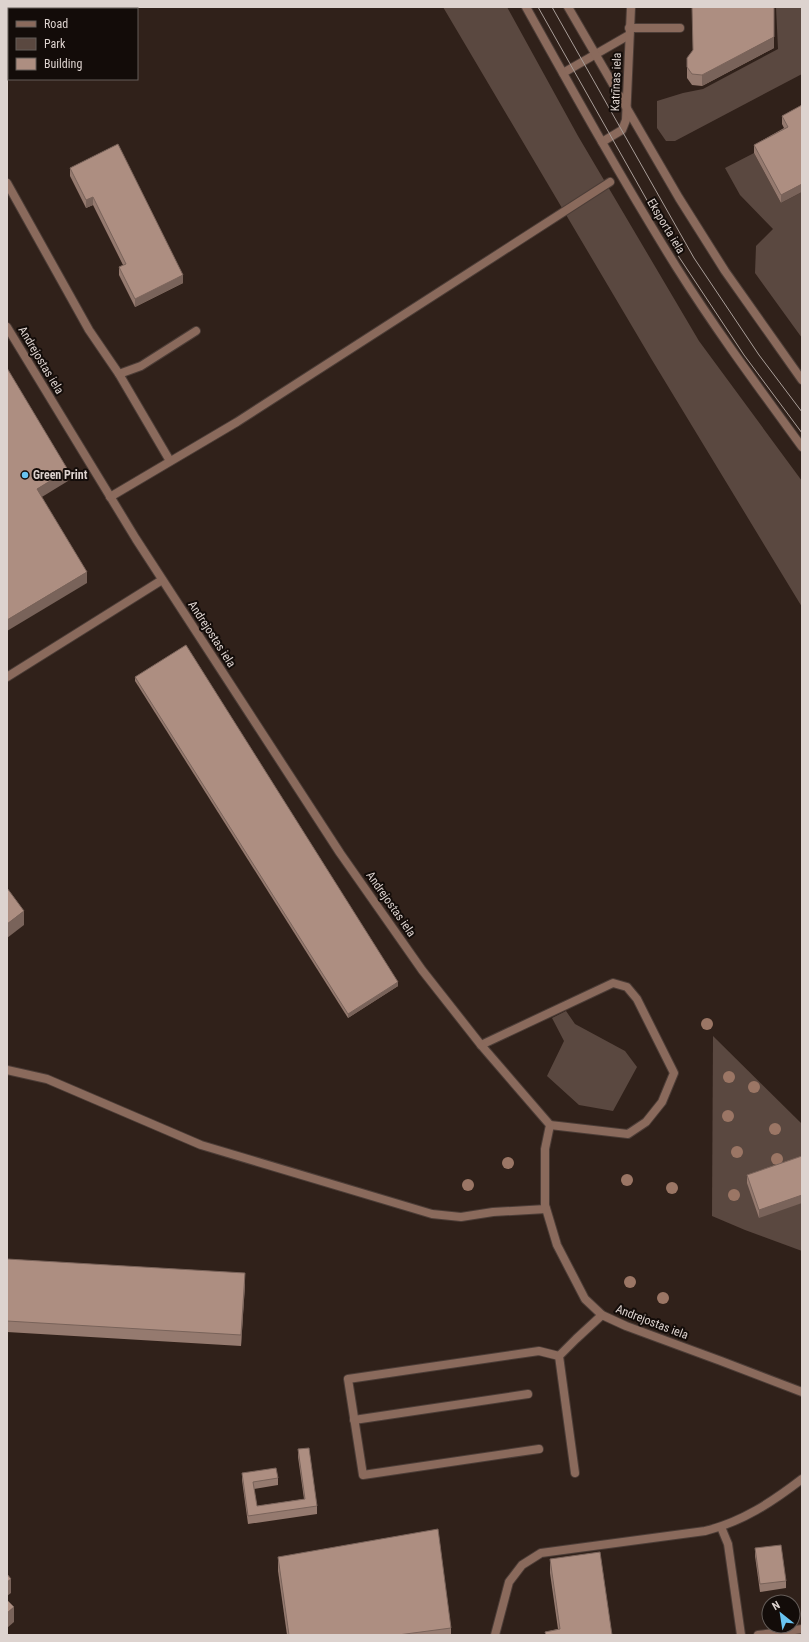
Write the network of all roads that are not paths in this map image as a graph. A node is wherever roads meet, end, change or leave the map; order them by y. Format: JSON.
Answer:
{"nodes":[{"id":1,"x":526,"y":7,"type":"edge"},
{"id":2,"x":568,"y":7,"type":"edge"},
{"id":3,"x":630,"y":7,"type":"edge"},
{"id":4,"x":680,"y":28,"type":"dead end"},
{"id":5,"x":629,"y":32,"type":"junction"},
{"id":6,"x":595,"y":54,"type":"junction"},
{"id":7,"x":563,"y":73,"type":"junction"},
{"id":8,"x":626,"y":108,"type":"junction"},
{"id":9,"x":602,"y":142,"type":"junction"},
{"id":10,"x":610,"y":182,"type":"dead end"},
{"id":11,"x":7,"y":183,"type":"edge"},
{"id":12,"x":7,"y":327,"type":"edge"},
{"id":13,"x":196,"y":331,"type":"dead end"},
{"id":14,"x":119,"y":374,"type":"junction"},
{"id":15,"x":802,"y":380,"type":"edge"},
{"id":16,"x":802,"y":447,"type":"edge"},
{"id":17,"x":170,"y":461,"type":"junction"},
{"id":18,"x":110,"y":497,"type":"junction"},
{"id":19,"x":162,"y":580,"type":"junction"},
{"id":20,"x":7,"y":677,"type":"edge"},
{"id":21,"x":481,"y":1045,"type":"junction"},
{"id":22,"x":7,"y":1070,"type":"edge"},
{"id":23,"x":550,"y":1125,"type":"junction"},
{"id":24,"x":546,"y":1209,"type":"junction"},
{"id":25,"x":602,"y":1315,"type":"junction"},
{"id":26,"x":559,"y":1356,"type":"junction"},
{"id":27,"x":802,"y":1392,"type":"edge"},
{"id":28,"x":528,"y":1394,"type":"dead end"},
{"id":29,"x":354,"y":1420,"type":"junction"},
{"id":30,"x":539,"y":1449,"type":"dead end"},
{"id":31,"x":575,"y":1473,"type":"dead end"},
{"id":32,"x":802,"y":1479,"type":"edge"},
{"id":33,"x":721,"y":1527,"type":"junction"},
{"id":34,"x":802,"y":1629,"type":"edge"},
{"id":35,"x":495,"y":1635,"type":"edge"},
{"id":36,"x":740,"y":1635,"type":"edge"},
{"id":37,"x":758,"y":1635,"type":"edge"}],
"edges":[{"from":1,"to":7,"type":"street","name":"Eksporta iela"},
{"from":2,"to":6,"type":"street"},
{"from":3,"to":5,"type":"street","name":"Katrīnas iela"},
{"from":4,"to":5,"type":"street"},
{"from":5,"to":6,"type":"street","name":"Katrīnas iela"},
{"from":5,"to":8,"type":"street","name":"Katrīnas iela"},
{"from":6,"to":7,"type":"street","name":"Katrīnas iela"},
{"from":6,"to":8,"type":"street"},
{"from":7,"to":9,"type":"street","name":"Eksporta iela"},
{"from":8,"to":9,"type":"street","name":"Katrīnas iela"},
{"from":8,"to":15,"type":"street"},
{"from":9,"to":16,"type":"street","name":"Eksporta iela"},
{"from":10,"to":17,"type":"street"},
{"from":11,"to":14,"type":"street"},
{"from":12,"to":18,"type":"street","name":"Andrejostas iela"},
{"from":13,"to":14,"type":"street"},
{"from":14,"to":17,"type":"street"},
{"from":17,"to":18,"type":"street"},
{"from":18,"to":19,"type":"street","name":"Andrejostas iela"},
{"from":19,"to":20,"type":"street"},
{"from":19,"to":21,"type":"street","name":"Andrejostas iela"},
{"from":21,"to":23,"type":"street","name":"Andrejostas iela"},
{"from":21,"to":23,"type":"street"},
{"from":22,"to":24,"type":"street"},
{"from":23,"to":24,"type":"street","name":"Andrejostas iela"},
{"from":24,"to":25,"type":"street","name":"Andrejostas iela"},
{"from":25,"to":26,"type":"street"},
{"from":25,"to":27,"type":"street","name":"Andrejostas iela"},
{"from":26,"to":29,"type":"street"},
{"from":26,"to":31,"type":"street"},
{"from":28,"to":29,"type":"street"},
{"from":29,"to":30,"type":"street"},
{"from":32,"to":33,"type":"street"},
{"from":33,"to":35,"type":"street"},
{"from":33,"to":36,"type":"street"},
{"from":34,"to":37,"type":"street"}]}
